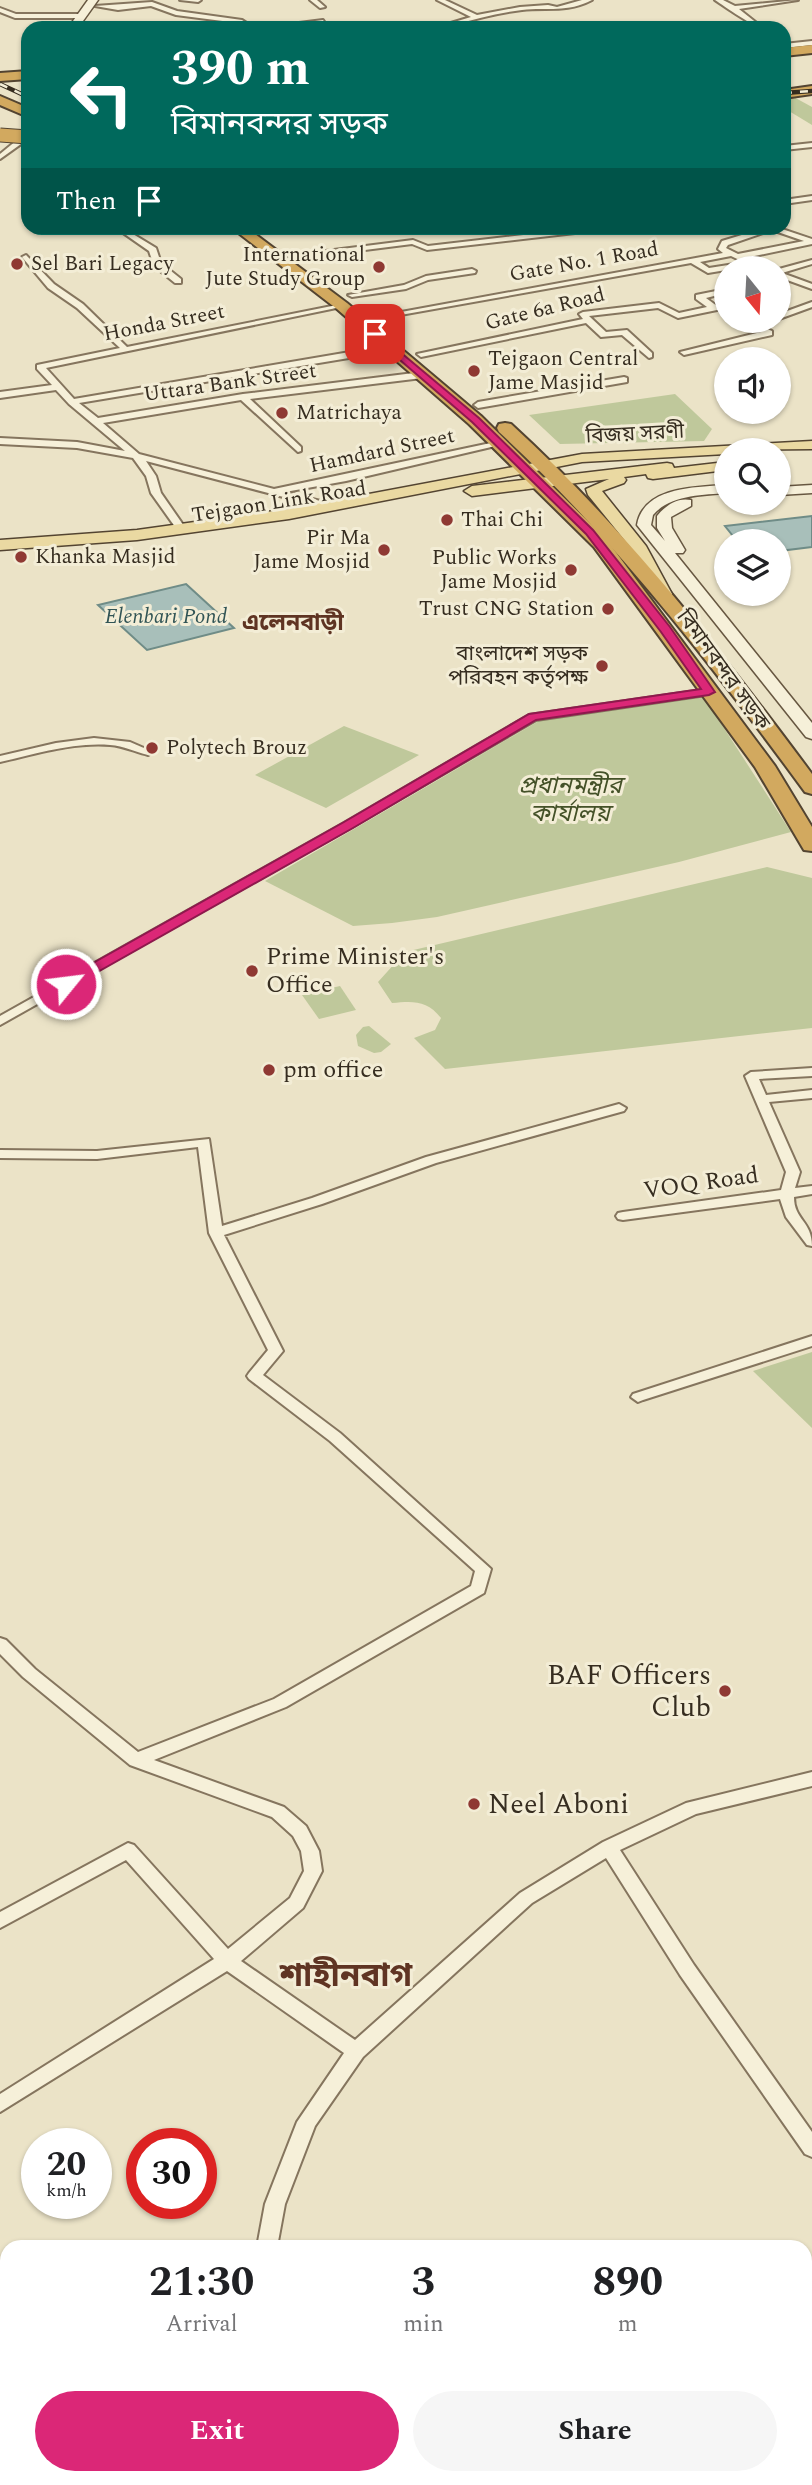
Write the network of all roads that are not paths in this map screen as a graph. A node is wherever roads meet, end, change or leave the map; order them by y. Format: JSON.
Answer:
{"nodes":[{"id":1,"x":183,"y":0,"type":"edge"},
{"id":2,"x":198,"y":0,"type":"edge"},
{"id":3,"x":313,"y":0,"type":"edge"},
{"id":4,"x":440,"y":0,"type":"edge"},
{"id":5,"x":589,"y":0,"type":"edge"},
{"id":6,"x":718,"y":0,"type":"edge"},
{"id":7,"x":795,"y":0,"type":"edge"},
{"id":8,"x":98,"y":2,"type":"edge"},
{"id":9,"x":322,"y":7,"type":"dead end"},
{"id":10,"x":734,"y":8,"type":"junction"},
{"id":11,"x":0,"y":10,"type":"edge"},
{"id":12,"x":80,"y":16,"type":"junction"},
{"id":13,"x":477,"y":18,"type":"junction"},
{"id":14,"x":77,"y":21,"type":"edge"},
{"id":15,"x":86,"y":21,"type":"edge"},
{"id":16,"x":240,"y":21,"type":"edge"},
{"id":17,"x":466,"y":21,"type":"edge"},
{"id":18,"x":751,"y":21,"type":"edge"},
{"id":19,"x":812,"y":43,"type":"edge"},
{"id":20,"x":791,"y":47,"type":"edge"},
{"id":21,"x":791,"y":48,"type":"edge"},
{"id":22,"x":812,"y":49,"type":"edge"},
{"id":23,"x":21,"y":76,"type":"edge"},
{"id":24,"x":0,"y":78,"type":"edge"},
{"id":25,"x":812,"y":88,"type":"edge"},
{"id":26,"x":0,"y":90,"type":"edge"},
{"id":27,"x":791,"y":91,"type":"edge"},
{"id":28,"x":21,"y":99,"type":"edge"},
{"id":29,"x":0,"y":100,"type":"edge"},
{"id":30,"x":21,"y":110,"type":"edge"},
{"id":31,"x":0,"y":135,"type":"edge"},
{"id":32,"x":21,"y":137,"type":"edge"},
{"id":33,"x":21,"y":142,"type":"edge"},
{"id":34,"x":812,"y":145,"type":"edge"},
{"id":35,"x":791,"y":147,"type":"edge"},
{"id":36,"x":797,"y":147,"type":"junction"},
{"id":37,"x":812,"y":156,"type":"edge"},
{"id":38,"x":0,"y":157,"type":"edge"},
{"id":39,"x":812,"y":198,"type":"edge"},
{"id":40,"x":791,"y":201,"type":"edge"},
{"id":41,"x":130,"y":235,"type":"edge"},
{"id":42,"x":250,"y":235,"type":"edge"},
{"id":43,"x":270,"y":235,"type":"edge"},
{"id":44,"x":540,"y":235,"type":"edge"},
{"id":45,"x":750,"y":235,"type":"edge"},
{"id":46,"x":791,"y":235,"type":"edge"},
{"id":47,"x":812,"y":242,"type":"edge"},
{"id":48,"x":302,"y":256,"type":"junction"},
{"id":49,"x":732,"y":256,"type":"edge"},
{"id":50,"x":749,"y":256,"type":"edge"},
{"id":51,"x":26,"y":257,"type":"dead end"},
{"id":52,"x":714,"y":260,"type":"edge"},
{"id":53,"x":693,"y":261,"type":"junction"},
{"id":54,"x":812,"y":262,"type":"edge"},
{"id":55,"x":714,"y":268,"type":"edge"},
{"id":56,"x":472,"y":271,"type":"dead end"},
{"id":57,"x":791,"y":271,"type":"edge"},
{"id":58,"x":791,"y":279,"type":"edge"},
{"id":59,"x":178,"y":281,"type":"dead end"},
{"id":60,"x":812,"y":287,"type":"edge"},
{"id":61,"x":714,"y":294,"type":"edge"},
{"id":62,"x":347,"y":300,"type":"junction"},
{"id":63,"x":812,"y":304,"type":"edge"},
{"id":64,"x":714,"y":307,"type":"edge"},
{"id":65,"x":714,"y":307,"type":"edge"},
{"id":66,"x":791,"y":312,"type":"edge"},
{"id":67,"x":379,"y":317,"type":"junction"},
{"id":68,"x":588,"y":320,"type":"junction"},
{"id":69,"x":769,"y":333,"type":"edge"},
{"id":70,"x":124,"y":348,"type":"junction"},
{"id":71,"x":391,"y":348,"type":"junction"},
{"id":72,"x":684,"y":352,"type":"dead end"},
{"id":73,"x":421,"y":354,"type":"junction"},
{"id":74,"x":649,"y":355,"type":"dead end"},
{"id":75,"x":422,"y":375,"type":"junction"},
{"id":76,"x":624,"y":380,"type":"dead end"},
{"id":77,"x":58,"y":387,"type":"junction"},
{"id":78,"x":0,"y":395,"type":"edge"},
{"id":79,"x":243,"y":397,"type":"junction"},
{"id":80,"x":72,"y":402,"type":"junction"},
{"id":81,"x":478,"y":405,"type":"junction"},
{"id":82,"x":96,"y":421,"type":"junction"},
{"id":83,"x":0,"y":441,"type":"edge"},
{"id":84,"x":524,"y":444,"type":"junction"},
{"id":85,"x":812,"y":445,"type":"edge"},
{"id":86,"x":503,"y":447,"type":"junction"},
{"id":87,"x":298,"y":449,"type":"dead end"},
{"id":88,"x":654,"y":454,"type":"junction"},
{"id":89,"x":137,"y":456,"type":"junction"},
{"id":90,"x":544,"y":464,"type":"junction"},
{"id":91,"x":714,"y":465,"type":"edge"},
{"id":92,"x":714,"y":466,"type":"edge"},
{"id":93,"x":521,"y":468,"type":"junction"},
{"id":94,"x":563,"y":481,"type":"junction"},
{"id":95,"x":539,"y":485,"type":"junction"},
{"id":96,"x":812,"y":486,"type":"edge"},
{"id":97,"x":791,"y":487,"type":"edge"},
{"id":98,"x":448,"y":489,"type":"junction"},
{"id":99,"x":272,"y":491,"type":"junction"},
{"id":100,"x":714,"y":491,"type":"edge"},
{"id":101,"x":714,"y":497,"type":"edge"},
{"id":102,"x":561,"y":505,"type":"junction"},
{"id":103,"x":329,"y":506,"type":"junction"},
{"id":104,"x":184,"y":534,"type":"junction"},
{"id":105,"x":0,"y":545,"type":"edge"},
{"id":106,"x":0,"y":553,"type":"edge"},
{"id":107,"x":664,"y":594,"type":"junction"},
{"id":108,"x":709,"y":692,"type":"junction"},
{"id":109,"x":812,"y":723,"type":"edge"},
{"id":110,"x":812,"y":734,"type":"edge"},
{"id":111,"x":148,"y":751,"type":"dead end"},
{"id":112,"x":0,"y":759,"type":"edge"},
{"id":113,"x":812,"y":788,"type":"edge"},
{"id":114,"x":811,"y":841,"type":"edge"},
{"id":115,"x":0,"y":1021,"type":"edge"},
{"id":116,"x":812,"y":1072,"type":"edge"},
{"id":117,"x":812,"y":1094,"type":"edge"},
{"id":118,"x":761,"y":1099,"type":"junction"},
{"id":119,"x":619,"y":1108,"type":"dead end"},
{"id":120,"x":0,"y":1154,"type":"edge"},
{"id":121,"x":812,"y":1190,"type":"edge"},
{"id":122,"x":785,"y":1195,"type":"junction"},
{"id":123,"x":623,"y":1216,"type":"dead end"},
{"id":124,"x":216,"y":1233,"type":"junction"},
{"id":125,"x":812,"y":1242,"type":"edge"},
{"id":126,"x":812,"y":1340,"type":"edge"},
{"id":127,"x":638,"y":1397,"type":"dead end"},
{"id":128,"x":0,"y":1644,"type":"edge"},
{"id":129,"x":136,"y":1760,"type":"junction"},
{"id":130,"x":812,"y":1779,"type":"edge"},
{"id":131,"x":610,"y":1847,"type":"junction"},
{"id":132,"x":0,"y":1921,"type":"edge"},
{"id":133,"x":227,"y":1961,"type":"junction"},
{"id":134,"x":356,"y":2051,"type":"junction"},
{"id":135,"x":0,"y":2104,"type":"edge"},
{"id":136,"x":812,"y":2148,"type":"edge"},
{"id":137,"x":268,"y":2240,"type":"edge"}],
"edges":[{"from":1,"to":2,"type":"street"},
{"from":3,"to":9,"type":"street"},
{"from":4,"to":13,"type":"street"},
{"from":5,"to":13,"type":"street"},
{"from":6,"to":10,"type":"street"},
{"from":7,"to":10,"type":"street"},
{"from":8,"to":12,"type":"main road"},
{"from":8,"to":15,"type":"main road"},
{"from":8,"to":16,"type":"street"},
{"from":10,"to":18,"type":"street"},
{"from":11,"to":12,"type":"street"},
{"from":12,"to":14,"type":"main road"},
{"from":13,"to":17,"type":"street"},
{"from":19,"to":20,"type":"street"},
{"from":21,"to":22,"type":"highway"},
{"from":23,"to":24,"type":"highway"},
{"from":25,"to":27,"type":"highway"},
{"from":26,"to":28,"type":"highway"},
{"from":29,"to":30,"type":"highway"},
{"from":31,"to":32,"type":"highway","bridge":true},
{"from":33,"to":38,"type":"street"},
{"from":34,"to":36,"type":"street"},
{"from":35,"to":36,"type":"street"},
{"from":36,"to":37,"type":"street"},
{"from":39,"to":40,"type":"street"},
{"from":41,"to":59,"type":"street"},
{"from":42,"to":62,"type":"highway","name":"বিমানবন্দর সড়ক"},
{"from":43,"to":48,"type":"highway","name":"বিমানবন্দর সড়ক"},
{"from":44,"to":48,"type":"street"},
{"from":45,"to":49,"type":"street"},
{"from":46,"to":47,"type":"street"},
{"from":47,"to":50,"type":"street"},
{"from":48,"to":62,"type":"highway","name":"বিমানবন্দর সড়ক"},
{"from":51,"to":70,"type":"street"},
{"from":52,"to":53,"type":"street","name":"Gate No. 1 Road"},
{"from":53,"to":55,"type":"street"},
{"from":53,"to":67,"type":"street","name":"Gate No. 1 Road"},
{"from":54,"to":57,"type":"street"},
{"from":56,"to":62,"type":"street","name":"Honda Street"},
{"from":58,"to":60,"type":"street"},
{"from":61,"to":65,"type":"street","name":"Gate 6a Road"},
{"from":62,"to":67,"type":"highway","name":"বিমানবন্দর সড়ক"},
{"from":62,"to":70,"type":"street","name":"Honda Street"},
{"from":62,"to":71,"type":"highway","name":"বিমানবন্দর সড়ক"},
{"from":63,"to":66,"type":"street"},
{"from":64,"to":68,"type":"street","name":"Gate 6a Road"},
{"from":67,"to":73,"type":"highway","name":"বিমানবন্দর সড়ক"},
{"from":68,"to":73,"type":"street","name":"Gate 6a Road"},
{"from":68,"to":74,"type":"street"},
{"from":69,"to":72,"type":"street"},
{"from":70,"to":77,"type":"street","name":"Honda Street"},
{"from":71,"to":75,"type":"highway","name":"বিমানবন্দর সড়ক"},
{"from":71,"to":80,"type":"street"},
{"from":73,"to":81,"type":"highway","name":"বিমানবন্দর সড়ক"},
{"from":75,"to":79,"type":"street","name":"Uttara Bank Street"},
{"from":75,"to":86,"type":"highway","name":"বিমানবন্দর সড়ক"},
{"from":76,"to":81,"type":"street"},
{"from":77,"to":78,"type":"street"},
{"from":77,"to":80,"type":"street","name":"Honda Street"},
{"from":79,"to":82,"type":"street","name":"Uttara Bank Street"},
{"from":79,"to":87,"type":"street"},
{"from":80,"to":82,"type":"street","name":"Honda Street"},
{"from":81,"to":84,"type":"highway","name":"বিমানবন্দর সড়ক"},
{"from":82,"to":89,"type":"street"},
{"from":83,"to":89,"type":"street"},
{"from":84,"to":88,"type":"main road"},
{"from":84,"to":90,"type":"highway","name":"বিমানবন্দর সড়ক"},
{"from":85,"to":88,"type":"main road","name":"বিজয় সরণী"},
{"from":86,"to":93,"type":"highway","name":"বিমানবন্দর সড়ক"},
{"from":86,"to":98,"type":"main road"},
{"from":86,"to":99,"type":"street","name":"Hamdard Street"},
{"from":88,"to":90,"type":"main road","name":"বিজয় সরণী"},
{"from":89,"to":99,"type":"street"},
{"from":89,"to":104,"type":"street"},
{"from":90,"to":93,"type":"main road","name":"Tejgaon Link Road"},
{"from":90,"to":94,"type":"highway","name":"বিমানবন্দর সড়ক"},
{"from":91,"to":94,"type":"main road","name":"বিজয় সরণী"},
{"from":92,"to":107,"type":"main road"},
{"from":93,"to":95,"type":"highway","name":"বিমানবন্দর সড়ক"},
{"from":93,"to":98,"type":"main road","name":"Tejgaon Link Road"},
{"from":94,"to":95,"type":"main road","name":"Tejgaon Link Road"},
{"from":94,"to":107,"type":"highway","name":"বিমানবন্দর সড়ক"},
{"from":95,"to":98,"type":"main road","name":"Tejgaon Link Road"},
{"from":95,"to":102,"type":"highway","name":"বিমানবন্দর সড়ক"},
{"from":96,"to":97,"type":"main road"},
{"from":98,"to":102,"type":"main road"},
{"from":98,"to":103,"type":"main road","name":"Tejgaon Link Road"},
{"from":98,"to":104,"type":"main road","name":"Tejgaon Link Road"},
{"from":99,"to":103,"type":"street"},
{"from":100,"to":110,"type":"main road"},
{"from":101,"to":109,"type":"main road"},
{"from":102,"to":108,"type":"highway","name":"বিমানবন্দর সড়ক"},
{"from":103,"to":104,"type":"main road","name":"Tejgaon Link Road"},
{"from":104,"to":105,"type":"main road","name":"Tejgaon Link Road"},
{"from":104,"to":106,"type":"main road","name":"Tejgaon Link Road"},
{"from":107,"to":113,"type":"highway","name":"বিমানবন্দর সড়ক"},
{"from":108,"to":114,"type":"highway","name":"বিমানবন্দর সড়ক"},
{"from":108,"to":115,"type":"street"},
{"from":111,"to":112,"type":"street"},
{"from":116,"to":118,"type":"street"},
{"from":117,"to":118,"type":"street"},
{"from":118,"to":122,"type":"street"},
{"from":119,"to":124,"type":"street"},
{"from":120,"to":124,"type":"street"},
{"from":121,"to":122,"type":"street","name":"VOQ Road"},
{"from":122,"to":123,"type":"street","name":"VOQ Road"},
{"from":122,"to":125,"type":"street"},
{"from":124,"to":129,"type":"street"},
{"from":126,"to":127,"type":"street"},
{"from":128,"to":129,"type":"street"},
{"from":129,"to":133,"type":"street"},
{"from":130,"to":131,"type":"street"},
{"from":131,"to":134,"type":"street"},
{"from":131,"to":136,"type":"street"},
{"from":132,"to":133,"type":"street"},
{"from":133,"to":134,"type":"street"},
{"from":133,"to":135,"type":"street"},
{"from":134,"to":137,"type":"street"}]}
